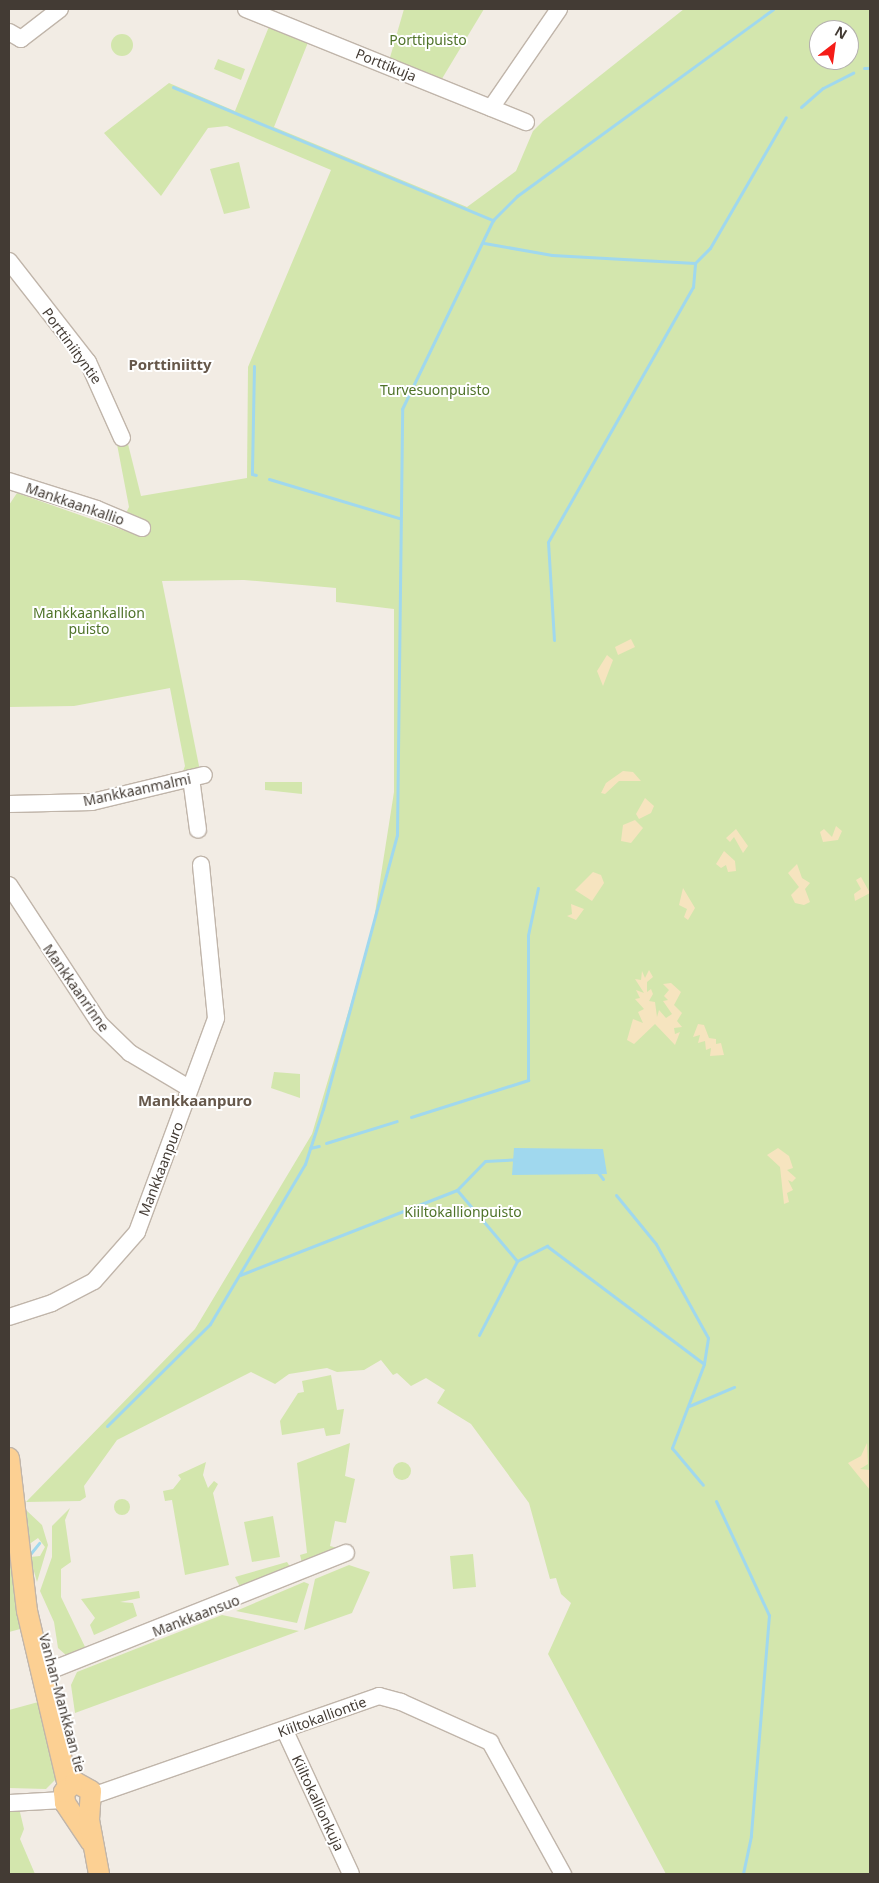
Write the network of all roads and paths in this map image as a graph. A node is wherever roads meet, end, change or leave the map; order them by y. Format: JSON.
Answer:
{"nodes":[{"id":1,"x":60,"y":9,"type":"edge"},
{"id":2,"x":246,"y":9,"type":"edge"},
{"id":3,"x":559,"y":9,"type":"edge"},
{"id":4,"x":13,"y":40,"type":"edge"},
{"id":5,"x":491,"y":108,"type":"junction"},
{"id":6,"x":526,"y":122,"type":"dead end"},
{"id":7,"x":9,"y":261,"type":"edge"},
{"id":8,"x":122,"y":438,"type":"dead end"},
{"id":9,"x":9,"y":482,"type":"edge"},
{"id":10,"x":142,"y":528,"type":"dead end"},
{"id":11,"x":9,"y":804,"type":"edge"},
{"id":12,"x":198,"y":830,"type":"dead end"},
{"id":13,"x":202,"y":865,"type":"dead end"},
{"id":14,"x":9,"y":885,"type":"edge"},
{"id":15,"x":189,"y":1088,"type":"junction"},
{"id":16,"x":9,"y":1317,"type":"edge"},
{"id":17,"x":9,"y":1458,"type":"edge"},
{"id":18,"x":346,"y":1553,"type":"dead end"},
{"id":19,"x":50,"y":1672,"type":"junction"},
{"id":20,"x":285,"y":1731,"type":"junction"},
{"id":21,"x":78,"y":1797,"type":"junction"},
{"id":22,"x":9,"y":1803,"type":"edge"},
{"id":23,"x":346,"y":1872,"type":"edge"},
{"id":24,"x":99,"y":1874,"type":"edge"},
{"id":25,"x":563,"y":1874,"type":"edge"}],
"edges":[{"from":1,"to":4,"type":"street"},
{"from":2,"to":5,"type":"street","name":"Porttikuja"},
{"from":3,"to":5,"type":"street"},
{"from":5,"to":6,"type":"street","name":"Porttikuja"},
{"from":7,"to":8,"type":"street","name":"Porttiniityntie"},
{"from":9,"to":10,"type":"street","name":"Mankkaankallio"},
{"from":11,"to":12,"type":"street","name":"Mankkaanmalmi"},
{"from":13,"to":15,"type":"street","name":"Mankkaanpuro"},
{"from":14,"to":15,"type":"street","name":"Mankkaanrinne"},
{"from":15,"to":16,"type":"street","name":"Mankkaanpuro"},
{"from":17,"to":19,"type":"main road","name":"Vanhan-Mankkaan tie"},
{"from":18,"to":19,"type":"street","name":"Mankkaansuo"},
{"from":19,"to":21,"type":"main road","name":"Vanhan-Mankkaan tie"},
{"from":20,"to":21,"type":"street","name":"Kiiltokalliontie"},
{"from":20,"to":23,"type":"street","name":"Kiiltokallionkuja"},
{"from":20,"to":25,"type":"street","name":"Kiiltokalliontie"},
{"from":21,"to":22,"type":"street","name":"Kiiltokalliontie"},
{"from":21,"to":24,"type":"main road","name":"Vanhan-Mankkaan tie"}]}
